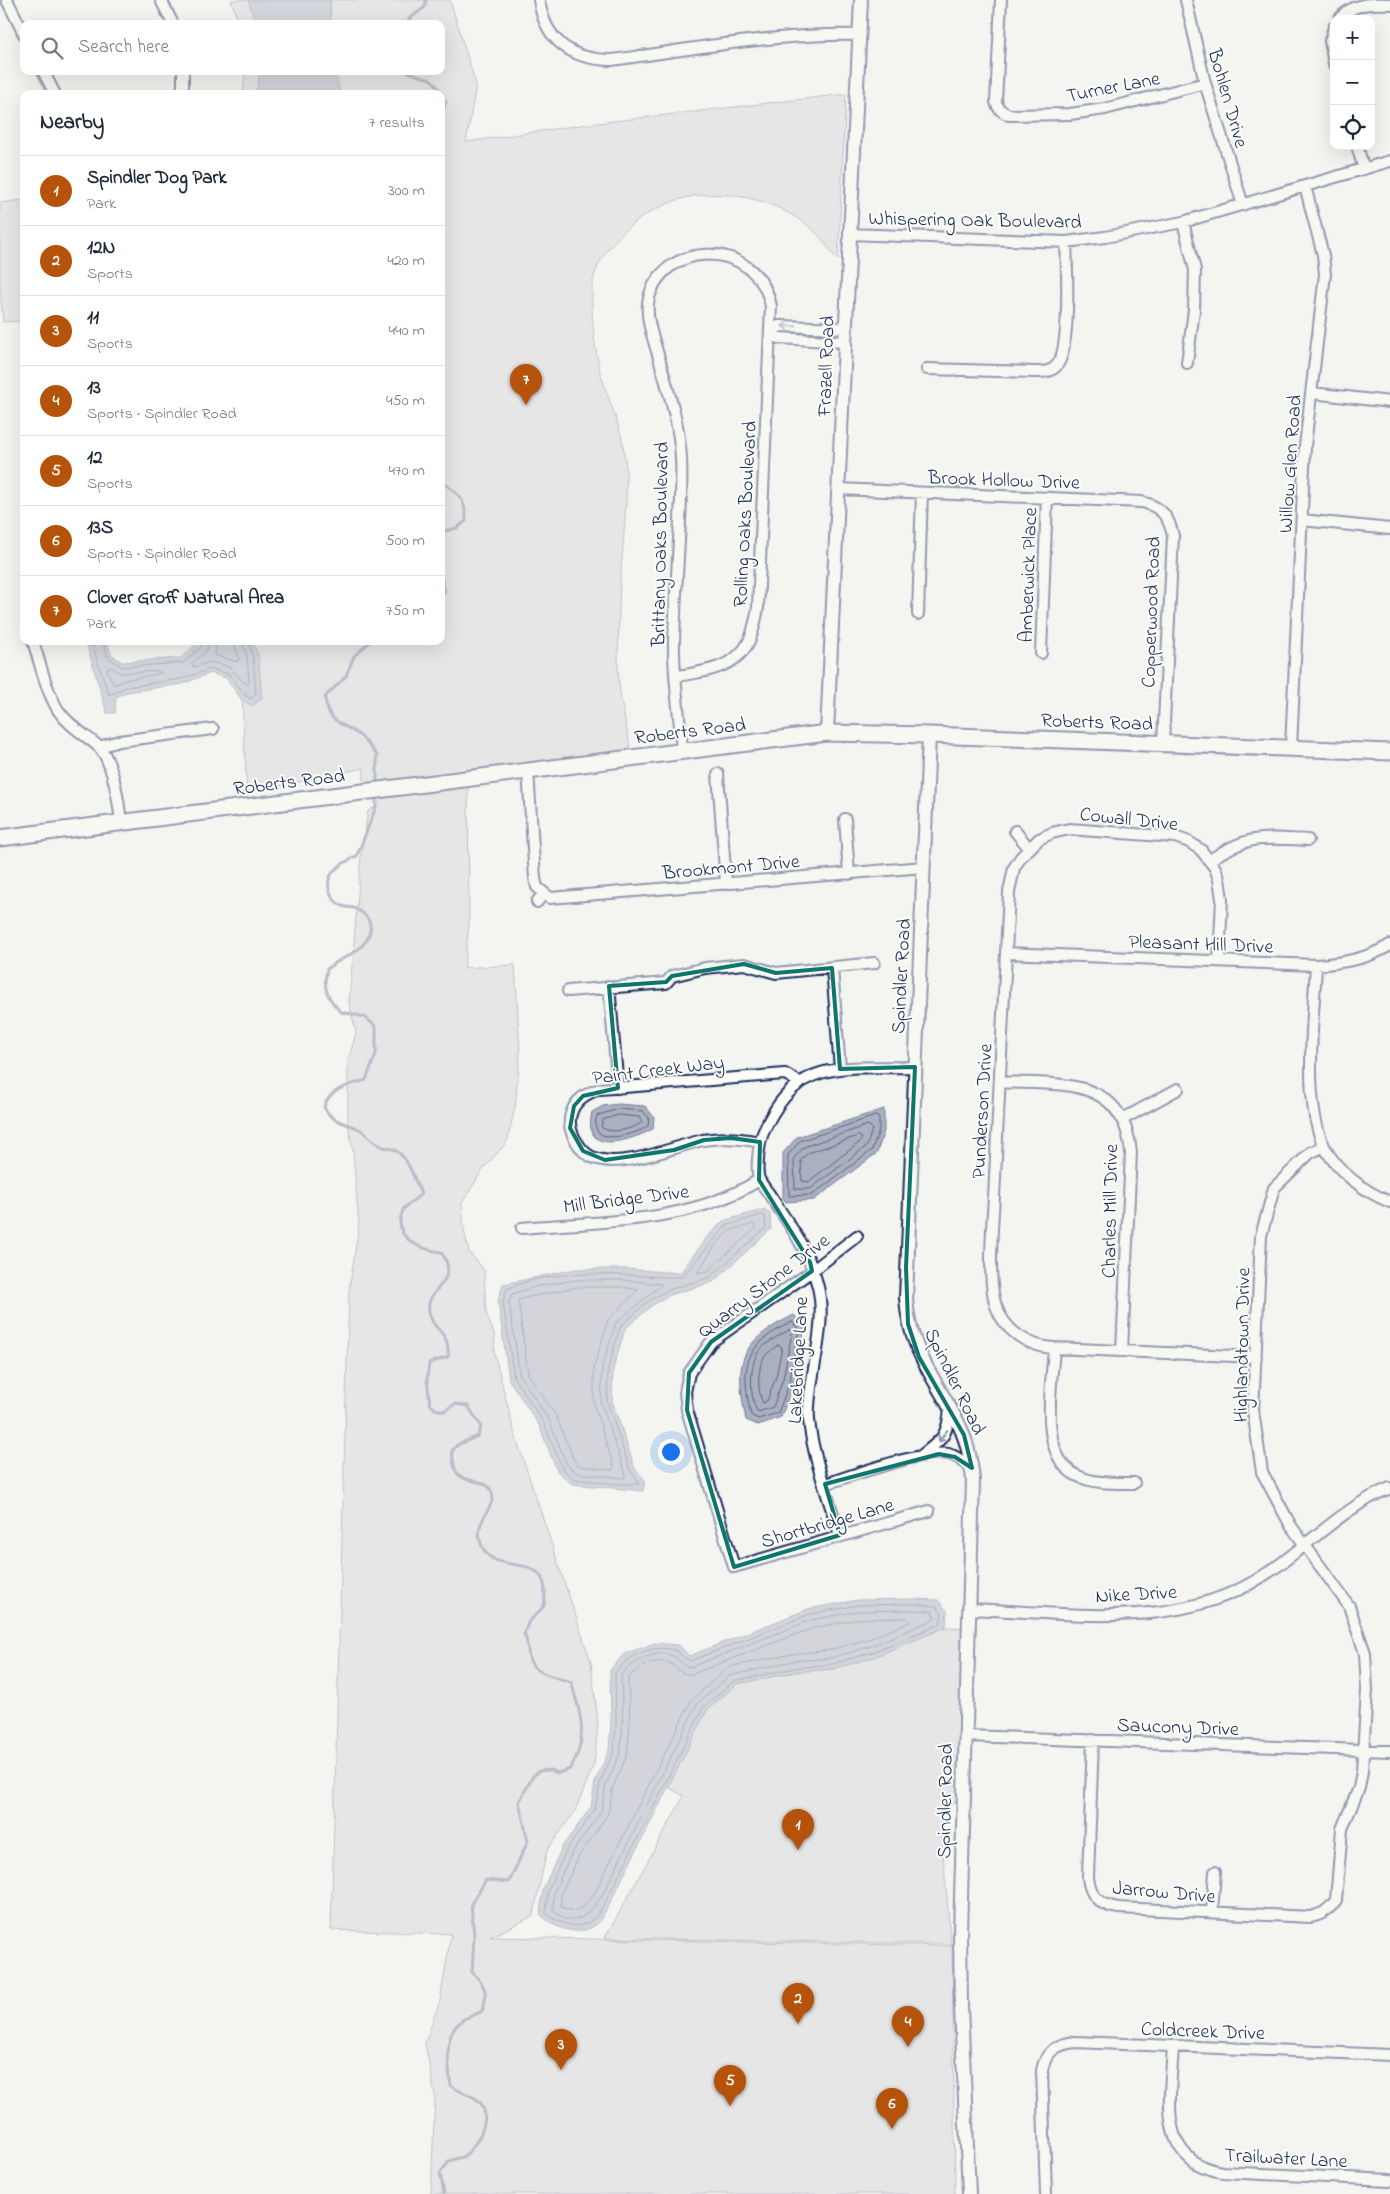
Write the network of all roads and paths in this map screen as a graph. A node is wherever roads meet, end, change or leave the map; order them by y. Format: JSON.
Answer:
{"nodes":[{"id":1,"x":6,"y":0,"type":"edge"},
{"id":2,"x":162,"y":0,"type":"edge"},
{"id":3,"x":539,"y":0,"type":"edge"},
{"id":4,"x":861,"y":0,"type":"edge"},
{"id":5,"x":1001,"y":0,"type":"edge"},
{"id":6,"x":1186,"y":0,"type":"edge"},
{"id":7,"x":1390,"y":4,"type":"edge"},
{"id":8,"x":1344,"y":15,"type":"edge"},
{"id":9,"x":171,"y":20,"type":"edge"},
{"id":10,"x":20,"y":26,"type":"edge"},
{"id":11,"x":859,"y":36,"type":"junction"},
{"id":12,"x":45,"y":75,"type":"edge"},
{"id":13,"x":183,"y":75,"type":"edge"},
{"id":14,"x":1205,"y":83,"type":"junction"},
{"id":15,"x":52,"y":90,"type":"edge"},
{"id":16,"x":182,"y":90,"type":"edge"},
{"id":17,"x":1359,"y":150,"type":"edge"},
{"id":18,"x":1390,"y":161,"type":"edge"},
{"id":19,"x":1364,"y":169,"type":"junction"},
{"id":20,"x":1305,"y":186,"type":"junction"},
{"id":21,"x":1243,"y":204,"type":"junction"},
{"id":22,"x":1183,"y":222,"type":"junction"},
{"id":23,"x":849,"y":234,"type":"junction"},
{"id":24,"x":1066,"y":242,"type":"junction"},
{"id":25,"x":845,"y":328,"type":"junction"},
{"id":26,"x":771,"y":334,"type":"junction"},
{"id":27,"x":844,"y":342,"type":"junction"},
{"id":28,"x":1187,"y":363,"type":"dead end"},
{"id":29,"x":927,"y":369,"type":"dead end"},
{"id":30,"x":1312,"y":393,"type":"junction"},
{"id":31,"x":1390,"y":402,"type":"edge"},
{"id":32,"x":838,"y":489,"type":"junction"},
{"id":33,"x":922,"y":493,"type":"junction"},
{"id":34,"x":1047,"y":498,"type":"junction"},
{"id":35,"x":1165,"y":513,"type":"joint"},
{"id":36,"x":1302,"y":520,"type":"junction"},
{"id":37,"x":1390,"y":529,"type":"edge"},
{"id":38,"x":918,"y":614,"type":"dead end"},
{"id":39,"x":34,"y":645,"type":"edge"},
{"id":40,"x":1041,"y":653,"type":"dead end"},
{"id":41,"x":677,"y":676,"type":"junction"},
{"id":42,"x":213,"y":729,"type":"dead end"},
{"id":43,"x":827,"y":733,"type":"junction"},
{"id":44,"x":929,"y":735,"type":"junction"},
{"id":45,"x":1163,"y":743,"type":"junction"},
{"id":46,"x":99,"y":747,"type":"junction"},
{"id":47,"x":1291,"y":748,"type":"junction"},
{"id":48,"x":682,"y":751,"type":"junction"},
{"id":49,"x":1390,"y":752,"type":"edge"},
{"id":50,"x":528,"y":771,"type":"junction"},
{"id":51,"x":718,"y":774,"type":"dead end"},
{"id":52,"x":846,"y":819,"type":"dead end"},
{"id":53,"x":121,"y":823,"type":"junction"},
{"id":54,"x":1015,"y":831,"type":"dead end"},
{"id":55,"x":0,"y":838,"type":"edge"},
{"id":56,"x":1308,"y":840,"type":"dead end"},
{"id":57,"x":1029,"y":848,"type":"junction"},
{"id":58,"x":1210,"y":860,"type":"junction"},
{"id":59,"x":924,"y":867,"type":"junction"},
{"id":60,"x":849,"y":874,"type":"junction"},
{"id":61,"x":726,"y":884,"type":"junction"},
{"id":62,"x":1390,"y":945,"type":"edge"},
{"id":63,"x":1006,"y":953,"type":"junction"},
{"id":64,"x":1219,"y":961,"type":"junction"},
{"id":65,"x":874,"y":963,"type":"dead end"},
{"id":66,"x":1316,"y":965,"type":"junction"},
{"id":67,"x":832,"y":968,"type":"junction"},
{"id":68,"x":610,"y":986,"type":"junction"},
{"id":69,"x":568,"y":991,"type":"dead end"},
{"id":70,"x":915,"y":1067,"type":"junction"},
{"id":71,"x":840,"y":1069,"type":"junction"},
{"id":72,"x":799,"y":1082,"type":"junction"},
{"id":73,"x":1000,"y":1082,"type":"junction"},
{"id":74,"x":618,"y":1088,"type":"junction"},
{"id":75,"x":1178,"y":1089,"type":"dead end"},
{"id":76,"x":1123,"y":1119,"type":"junction"},
{"id":77,"x":760,"y":1142,"type":"junction"},
{"id":78,"x":1324,"y":1146,"type":"junction"},
{"id":79,"x":759,"y":1180,"type":"junction"},
{"id":80,"x":1390,"y":1202,"type":"edge"},
{"id":81,"x":522,"y":1228,"type":"dead end"},
{"id":82,"x":857,"y":1236,"type":"dead end"},
{"id":83,"x":812,"y":1271,"type":"junction"},
{"id":84,"x":1054,"y":1348,"type":"junction"},
{"id":85,"x":1122,"y":1351,"type":"junction"},
{"id":86,"x":1256,"y":1357,"type":"junction"},
{"id":87,"x":950,"y":1408,"type":"junction"},
{"id":88,"x":921,"y":1456,"type":"junction"},
{"id":89,"x":972,"y":1468,"type":"junction"},
{"id":90,"x":1134,"y":1483,"type":"dead end"},
{"id":91,"x":825,"y":1484,"type":"junction"},
{"id":92,"x":1390,"y":1488,"type":"edge"},
{"id":93,"x":929,"y":1511,"type":"dead end"},
{"id":94,"x":840,"y":1535,"type":"junction"},
{"id":95,"x":1304,"y":1544,"type":"junction"},
{"id":96,"x":734,"y":1567,"type":"joint"},
{"id":97,"x":969,"y":1609,"type":"junction"},
{"id":98,"x":965,"y":1736,"type":"junction"},
{"id":99,"x":1093,"y":1740,"type":"junction"},
{"id":100,"x":1363,"y":1750,"type":"junction"},
{"id":101,"x":1390,"y":1752,"type":"edge"},
{"id":102,"x":1215,"y":1872,"type":"dead end"},
{"id":103,"x":1330,"y":1909,"type":"joint"},
{"id":104,"x":1212,"y":1912,"type":"junction"},
{"id":105,"x":1173,"y":2046,"type":"junction"},
{"id":106,"x":1390,"y":2055,"type":"edge"},
{"id":107,"x":1390,"y":2180,"type":"edge"},
{"id":108,"x":969,"y":2194,"type":"edge"},
{"id":109,"x":1046,"y":2194,"type":"edge"}],
"edges":[{"from":1,"to":10,"type":"street"},
{"from":2,"to":9,"type":"street"},
{"from":3,"to":11,"type":"street"},
{"from":4,"to":11,"type":"street","name":"Frazell Road"},
{"from":5,"to":14,"type":"street","name":"Turner Lane"},
{"from":6,"to":14,"type":"street","name":"Bohlen Drive"},
{"from":7,"to":8,"type":"street"},
{"from":11,"to":23,"type":"street","name":"Frazell Road"},
{"from":12,"to":15,"type":"street"},
{"from":13,"to":16,"type":"street"},
{"from":14,"to":21,"type":"street","name":"Bohlen Drive"},
{"from":17,"to":19,"type":"street"},
{"from":18,"to":19,"type":"street","name":"Whispering Oak Boulevard"},
{"from":19,"to":20,"type":"street","name":"Whispering Oak Boulevard"},
{"from":20,"to":21,"type":"street","name":"Whispering Oak Boulevard"},
{"from":20,"to":30,"type":"street","name":"Willow Glen Road"},
{"from":21,"to":22,"type":"street","name":"Whispering Oak Boulevard"},
{"from":22,"to":24,"type":"street","name":"Whispering Oak Boulevard"},
{"from":22,"to":28,"type":"street"},
{"from":23,"to":24,"type":"street","name":"Whispering Oak Boulevard"},
{"from":23,"to":25,"type":"street","name":"Frazell Road"},
{"from":24,"to":29,"type":"street"},
{"from":25,"to":26,"type":"street","one_way":true},
{"from":25,"to":27,"type":"street","name":"Frazell Road"},
{"from":26,"to":27,"type":"street"},
{"from":26,"to":41,"type":"street","name":"Rolling Oaks Boulevard"},
{"from":26,"to":41,"type":"street","name":"Brittany Oaks Boulevard"},
{"from":27,"to":32,"type":"street","name":"Frazell Road"},
{"from":30,"to":31,"type":"street"},
{"from":30,"to":36,"type":"street","name":"Willow Glen Road"},
{"from":32,"to":33,"type":"street","name":"Brook Hollow Drive"},
{"from":32,"to":43,"type":"street","name":"Frazell Road"},
{"from":33,"to":34,"type":"street","name":"Brook Hollow Drive"},
{"from":33,"to":38,"type":"street"},
{"from":34,"to":35,"type":"street","name":"Brook Hollow Drive"},
{"from":34,"to":40,"type":"street","name":"Amberwick Place"},
{"from":35,"to":45,"type":"street","name":"Copperwood Road"},
{"from":36,"to":37,"type":"street"},
{"from":36,"to":47,"type":"street","name":"Willow Glen Road"},
{"from":39,"to":46,"type":"street"},
{"from":41,"to":48,"type":"street","name":"Brittany Oaks Boulevard"},
{"from":42,"to":46,"type":"street"},
{"from":43,"to":44,"type":"main road","name":"Roberts Road"},
{"from":43,"to":48,"type":"main road","name":"Roberts Road"},
{"from":44,"to":45,"type":"main road","name":"Roberts Road"},
{"from":44,"to":59,"type":"street","name":"Spindler Road"},
{"from":45,"to":47,"type":"main road","name":"Roberts Road"},
{"from":46,"to":53,"type":"street"},
{"from":47,"to":49,"type":"main road","name":"Roberts Road"},
{"from":48,"to":50,"type":"main road","name":"Roberts Road"},
{"from":50,"to":53,"type":"main road","name":"Roberts Road"},
{"from":50,"to":61,"type":"street","name":"Brookmont Drive"},
{"from":51,"to":61,"type":"street"},
{"from":52,"to":60,"type":"street"},
{"from":53,"to":55,"type":"main road","name":"Roberts Road"},
{"from":54,"to":57,"type":"street"},
{"from":56,"to":58,"type":"street"},
{"from":57,"to":58,"type":"street","name":"Cowall Drive"},
{"from":57,"to":63,"type":"street","name":"Punderson Drive"},
{"from":58,"to":64,"type":"street","name":"Cowall Drive"},
{"from":59,"to":60,"type":"street","name":"Brookmont Drive"},
{"from":59,"to":70,"type":"street","name":"Spindler Road"},
{"from":60,"to":61,"type":"street","name":"Brookmont Drive"},
{"from":62,"to":66,"type":"street","name":"Pleasant Hill Drive"},
{"from":63,"to":64,"type":"street","name":"Pleasant Hill Drive"},
{"from":63,"to":73,"type":"street","name":"Punderson Drive"},
{"from":64,"to":66,"type":"street","name":"Pleasant Hill Drive"},
{"from":65,"to":67,"type":"street"},
{"from":66,"to":78,"type":"street"},
{"from":67,"to":68,"type":"street"},
{"from":67,"to":71,"type":"street"},
{"from":68,"to":69,"type":"street"},
{"from":68,"to":74,"type":"street"},
{"from":70,"to":71,"type":"street"},
{"from":70,"to":87,"type":"street","name":"Spindler Road"},
{"from":71,"to":72,"type":"street"},
{"from":72,"to":74,"type":"street","name":"Paint Creek Way"},
{"from":72,"to":77,"type":"street"},
{"from":73,"to":76,"type":"street","name":"Charles Mill Drive"},
{"from":73,"to":84,"type":"street","name":"Punderson Drive"},
{"from":74,"to":77,"type":"street","name":"Paint Creek Way"},
{"from":75,"to":76,"type":"street"},
{"from":76,"to":85,"type":"street","name":"Charles Mill Drive"},
{"from":77,"to":79,"type":"street"},
{"from":78,"to":80,"type":"street"},
{"from":78,"to":86,"type":"street","name":"Highlandtown Drive"},
{"from":79,"to":81,"type":"street","name":"Mill Bridge Drive"},
{"from":79,"to":83,"type":"street","name":"Lakebridge Lane"},
{"from":82,"to":83,"type":"street","name":"Quarry Stone Drive"},
{"from":83,"to":91,"type":"street","name":"Lakebridge Lane"},
{"from":83,"to":96,"type":"street","name":"Quarry Stone Drive"},
{"from":84,"to":85,"type":"street","name":"Punderson Drive"},
{"from":84,"to":90,"type":"street"},
{"from":85,"to":86,"type":"street","name":"Punderson Drive"},
{"from":86,"to":95,"type":"street","name":"Highlandtown Drive"},
{"from":87,"to":88,"type":"street","one_way":true},
{"from":87,"to":89,"type":"street","name":"Spindler Road"},
{"from":88,"to":89,"type":"street"},
{"from":88,"to":91,"type":"street"},
{"from":89,"to":97,"type":"street","name":"Spindler Road"},
{"from":91,"to":94,"type":"street","name":"Lakebridge Lane"},
{"from":92,"to":95,"type":"street","name":"Nike Drive"},
{"from":93,"to":94,"type":"street","name":"Shortbridge Lane"},
{"from":94,"to":96,"type":"street","name":"Shortbridge Lane"},
{"from":95,"to":97,"type":"street","name":"Nike Drive"},
{"from":95,"to":100,"type":"street","name":"Highlandtown Drive"},
{"from":97,"to":98,"type":"street","name":"Spindler Road"},
{"from":98,"to":99,"type":"street","name":"Saucony Drive"},
{"from":98,"to":108,"type":"street","name":"Spindler Road"},
{"from":99,"to":100,"type":"street","name":"Saucony Drive"},
{"from":99,"to":104,"type":"street","name":"Jarrow Drive"},
{"from":100,"to":101,"type":"street","name":"Saucony Drive"},
{"from":100,"to":103,"type":"street","name":"Highlandtown Drive"},
{"from":102,"to":104,"type":"street"},
{"from":103,"to":104,"type":"street","name":"Jarrow Drive"},
{"from":105,"to":106,"type":"street","name":"Coldcreek Drive"},
{"from":105,"to":107,"type":"street","name":"Trailwater Lane"},
{"from":105,"to":109,"type":"street","name":"Coldcreek Drive"}]}
